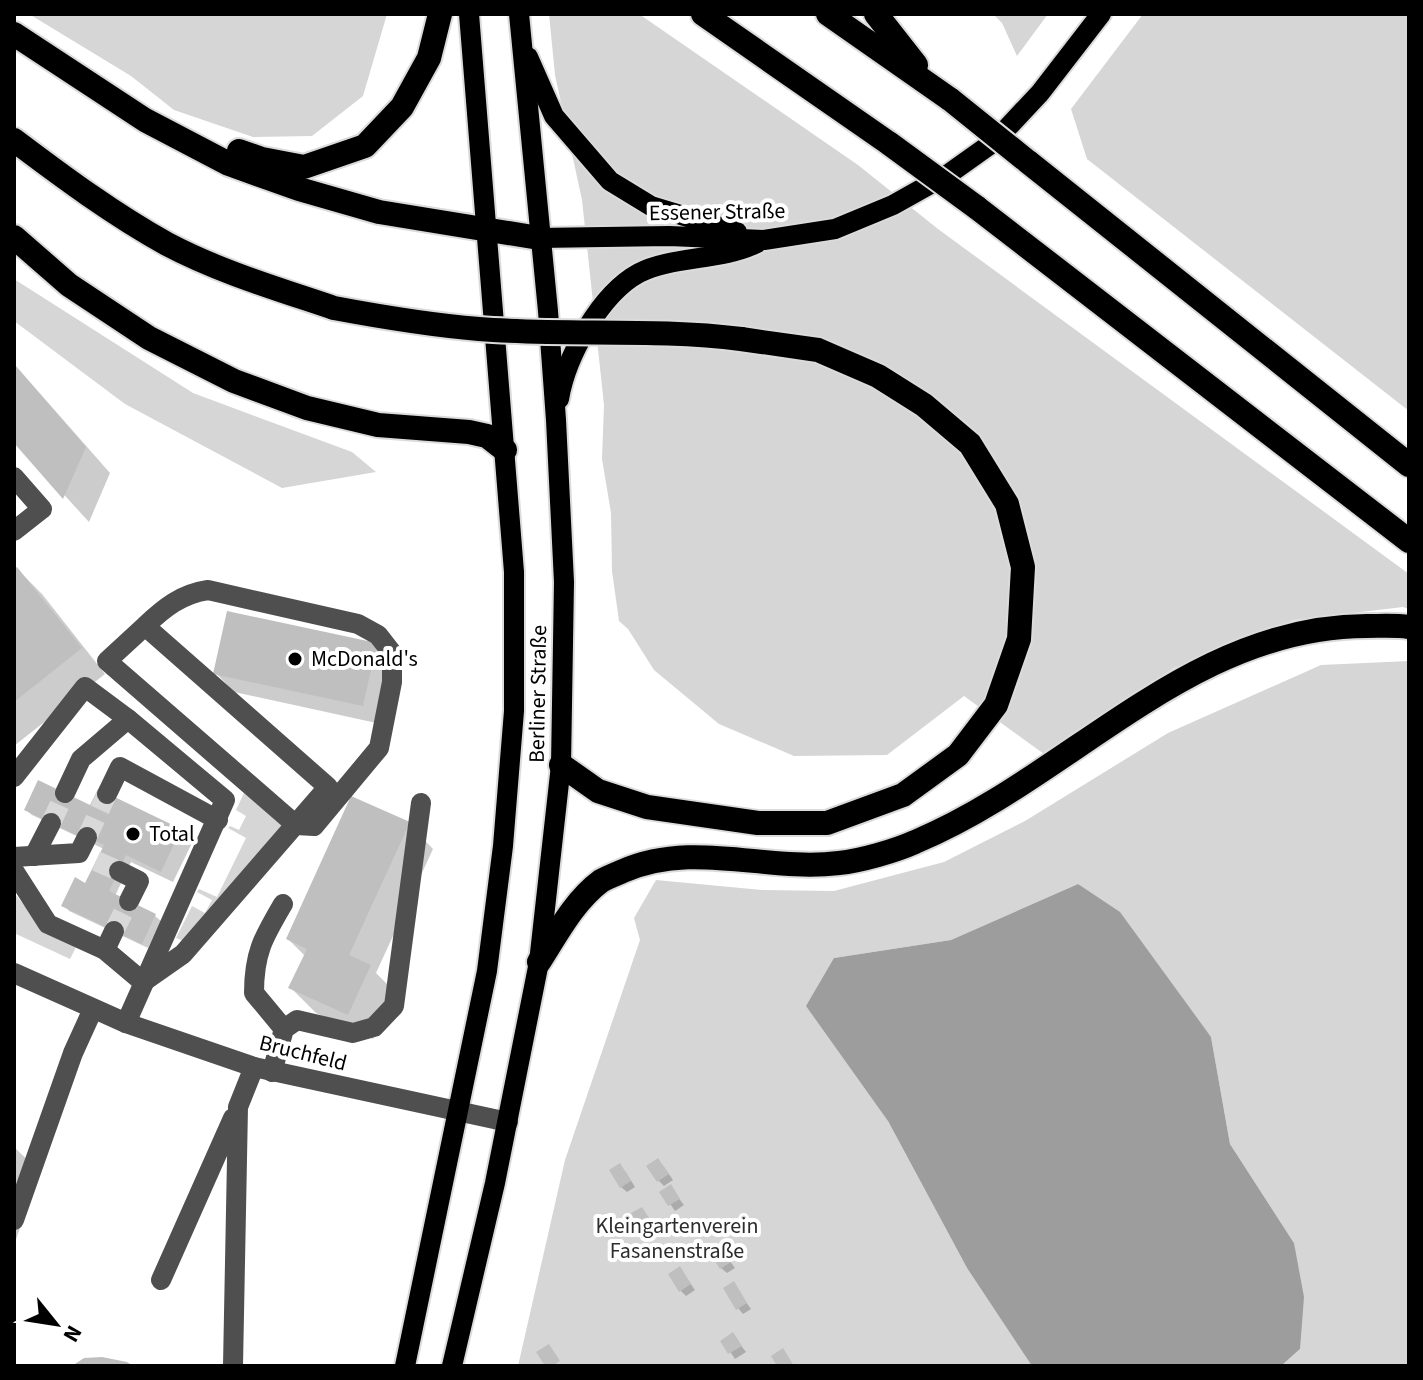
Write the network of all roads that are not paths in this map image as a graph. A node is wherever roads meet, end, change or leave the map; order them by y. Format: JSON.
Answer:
{"nodes":[{"id":1,"x":440,"y":14,"type":"edge"},
{"id":2,"x":469,"y":14,"type":"edge"},
{"id":3,"x":519,"y":14,"type":"edge"},
{"id":4,"x":703,"y":14,"type":"edge"},
{"id":5,"x":828,"y":14,"type":"edge"},
{"id":6,"x":876,"y":14,"type":"edge"},
{"id":7,"x":1101,"y":14,"type":"edge"},
{"id":8,"x":14,"y":34,"type":"edge"},
{"id":9,"x":520,"y":38,"type":"junction"},
{"id":10,"x":930,"y":83,"type":"junction"},
{"id":11,"x":145,"y":120,"type":"junction"},
{"id":12,"x":14,"y":140,"type":"edge"},
{"id":13,"x":487,"y":229,"type":"junction"},
{"id":14,"x":14,"y":237,"type":"edge"},
{"id":15,"x":539,"y":238,"type":"junction"},
{"id":16,"x":764,"y":240,"type":"junction"},
{"id":17,"x":556,"y":420,"type":"junction"},
{"id":18,"x":505,"y":450,"type":"junction"},
{"id":19,"x":1409,"y":465,"type":"edge"},
{"id":20,"x":14,"y":477,"type":"edge"},
{"id":21,"x":14,"y":531,"type":"edge"},
{"id":22,"x":1409,"y":541,"type":"edge"},
{"id":23,"x":145,"y":626,"type":"junction"},
{"id":24,"x":1409,"y":627,"type":"edge"},
{"id":25,"x":107,"y":661,"type":"junction"},
{"id":26,"x":85,"y":687,"type":"junction"},
{"id":27,"x":128,"y":719,"type":"junction"},
{"id":28,"x":561,"y":765,"type":"junction"},
{"id":29,"x":14,"y":777,"type":"edge"},
{"id":30,"x":65,"y":793,"type":"tunnel mouth"},
{"id":31,"x":107,"y":794,"type":"tunnel mouth"},
{"id":32,"x":421,"y":803,"type":"dead end"},
{"id":33,"x":218,"y":820,"type":"junction"},
{"id":34,"x":51,"y":823,"type":"tunnel mouth"},
{"id":35,"x":296,"y":825,"type":"junction"},
{"id":36,"x":87,"y":850,"type":"tunnel mouth"},
{"id":37,"x":24,"y":857,"type":"edge"},
{"id":38,"x":14,"y":871,"type":"edge"},
{"id":39,"x":119,"y":871,"type":"tunnel mouth"},
{"id":40,"x":129,"y":901,"type":"tunnel mouth"},
{"id":41,"x":283,"y":904,"type":"dead end"},
{"id":42,"x":114,"y":931,"type":"tunnel mouth"},
{"id":43,"x":105,"y":950,"type":"junction"},
{"id":44,"x":539,"y":962,"type":"junction"},
{"id":45,"x":14,"y":973,"type":"edge"},
{"id":46,"x":143,"y":982,"type":"junction"},
{"id":47,"x":93,"y":1009,"type":"junction"},
{"id":48,"x":126,"y":1023,"type":"junction"},
{"id":49,"x":284,"y":1029,"type":"junction"},
{"id":50,"x":263,"y":1069,"type":"junction"},
{"id":51,"x":238,"y":1107,"type":"junction"},
{"id":52,"x":460,"y":1112,"type":"junction"},
{"id":53,"x":508,"y":1122,"type":"junction"},
{"id":54,"x":14,"y":1220,"type":"edge"},
{"id":55,"x":161,"y":1280,"type":"dead end"},
{"id":56,"x":233,"y":1366,"type":"edge"},
{"id":57,"x":405,"y":1366,"type":"edge"},
{"id":58,"x":452,"y":1366,"type":"edge"}],
"edges":[{"from":1,"to":11,"type":"highway"},
{"from":2,"to":13,"type":"main road","name":"Berliner Straße"},
{"from":3,"to":9,"type":"main road","name":"Berliner Straße"},
{"from":4,"to":22,"type":"highway","bridge":true},
{"from":5,"to":10,"type":"highway"},
{"from":6,"to":10,"type":"highway"},
{"from":7,"to":16,"type":"main road","name":"Essener Straße"},
{"from":8,"to":11,"type":"highway"},
{"from":9,"to":15,"type":"main road","name":"Berliner Straße"},
{"from":9,"to":16,"type":"main road"},
{"from":10,"to":19,"type":"highway","bridge":true},
{"from":11,"to":13,"type":"highway"},
{"from":12,"to":28,"type":"highway","bridge":true},
{"from":13,"to":15,"type":"highway"},
{"from":13,"to":18,"type":"main road","name":"Berliner Straße"},
{"from":14,"to":18,"type":"highway"},
{"from":15,"to":16,"type":"main road","name":"Essener Straße"},
{"from":15,"to":17,"type":"main road","name":"Berliner Straße"},
{"from":16,"to":17,"type":"main road"},
{"from":17,"to":28,"type":"main road","name":"Berliner Straße"},
{"from":18,"to":52,"type":"main road","name":"Berliner Straße"},
{"from":20,"to":21,"type":"street"},
{"from":23,"to":25,"type":"street"},
{"from":23,"to":35,"type":"street"},
{"from":23,"to":35,"type":"street"},
{"from":24,"to":44,"type":"highway"},
{"from":25,"to":26,"type":"street"},
{"from":25,"to":35,"type":"street"},
{"from":26,"to":27,"type":"street"},
{"from":26,"to":29,"type":"street"},
{"from":27,"to":30,"type":"street"},
{"from":27,"to":33,"type":"street"},
{"from":28,"to":44,"type":"main road","name":"Berliner Straße"},
{"from":31,"to":33,"type":"street"},
{"from":32,"to":49,"type":"street"},
{"from":33,"to":46,"type":"street"},
{"from":34,"to":37,"type":"street"},
{"from":35,"to":46,"type":"street"},
{"from":36,"to":37,"type":"street"},
{"from":38,"to":43,"type":"street"},
{"from":39,"to":40,"type":"street"},
{"from":41,"to":49,"type":"street"},
{"from":42,"to":43,"type":"street"},
{"from":43,"to":46,"type":"street"},
{"from":44,"to":53,"type":"main road","name":"Berliner Straße"},
{"from":45,"to":47,"type":"street","name":"Bruchfeld"},
{"from":46,"to":48,"type":"street"},
{"from":47,"to":48,"type":"street","name":"Bruchfeld"},
{"from":47,"to":54,"type":"street"},
{"from":48,"to":50,"type":"street","name":"Bruchfeld"},
{"from":49,"to":50,"type":"street"},
{"from":50,"to":51,"type":"street"},
{"from":50,"to":52,"type":"street","name":"Bruchfeld"},
{"from":51,"to":55,"type":"street"},
{"from":51,"to":56,"type":"street"},
{"from":52,"to":53,"type":"street","name":"Bruchfeld"},
{"from":52,"to":57,"type":"main road","name":"Berliner Straße"},
{"from":53,"to":58,"type":"main road","name":"Berliner Straße"}]}
